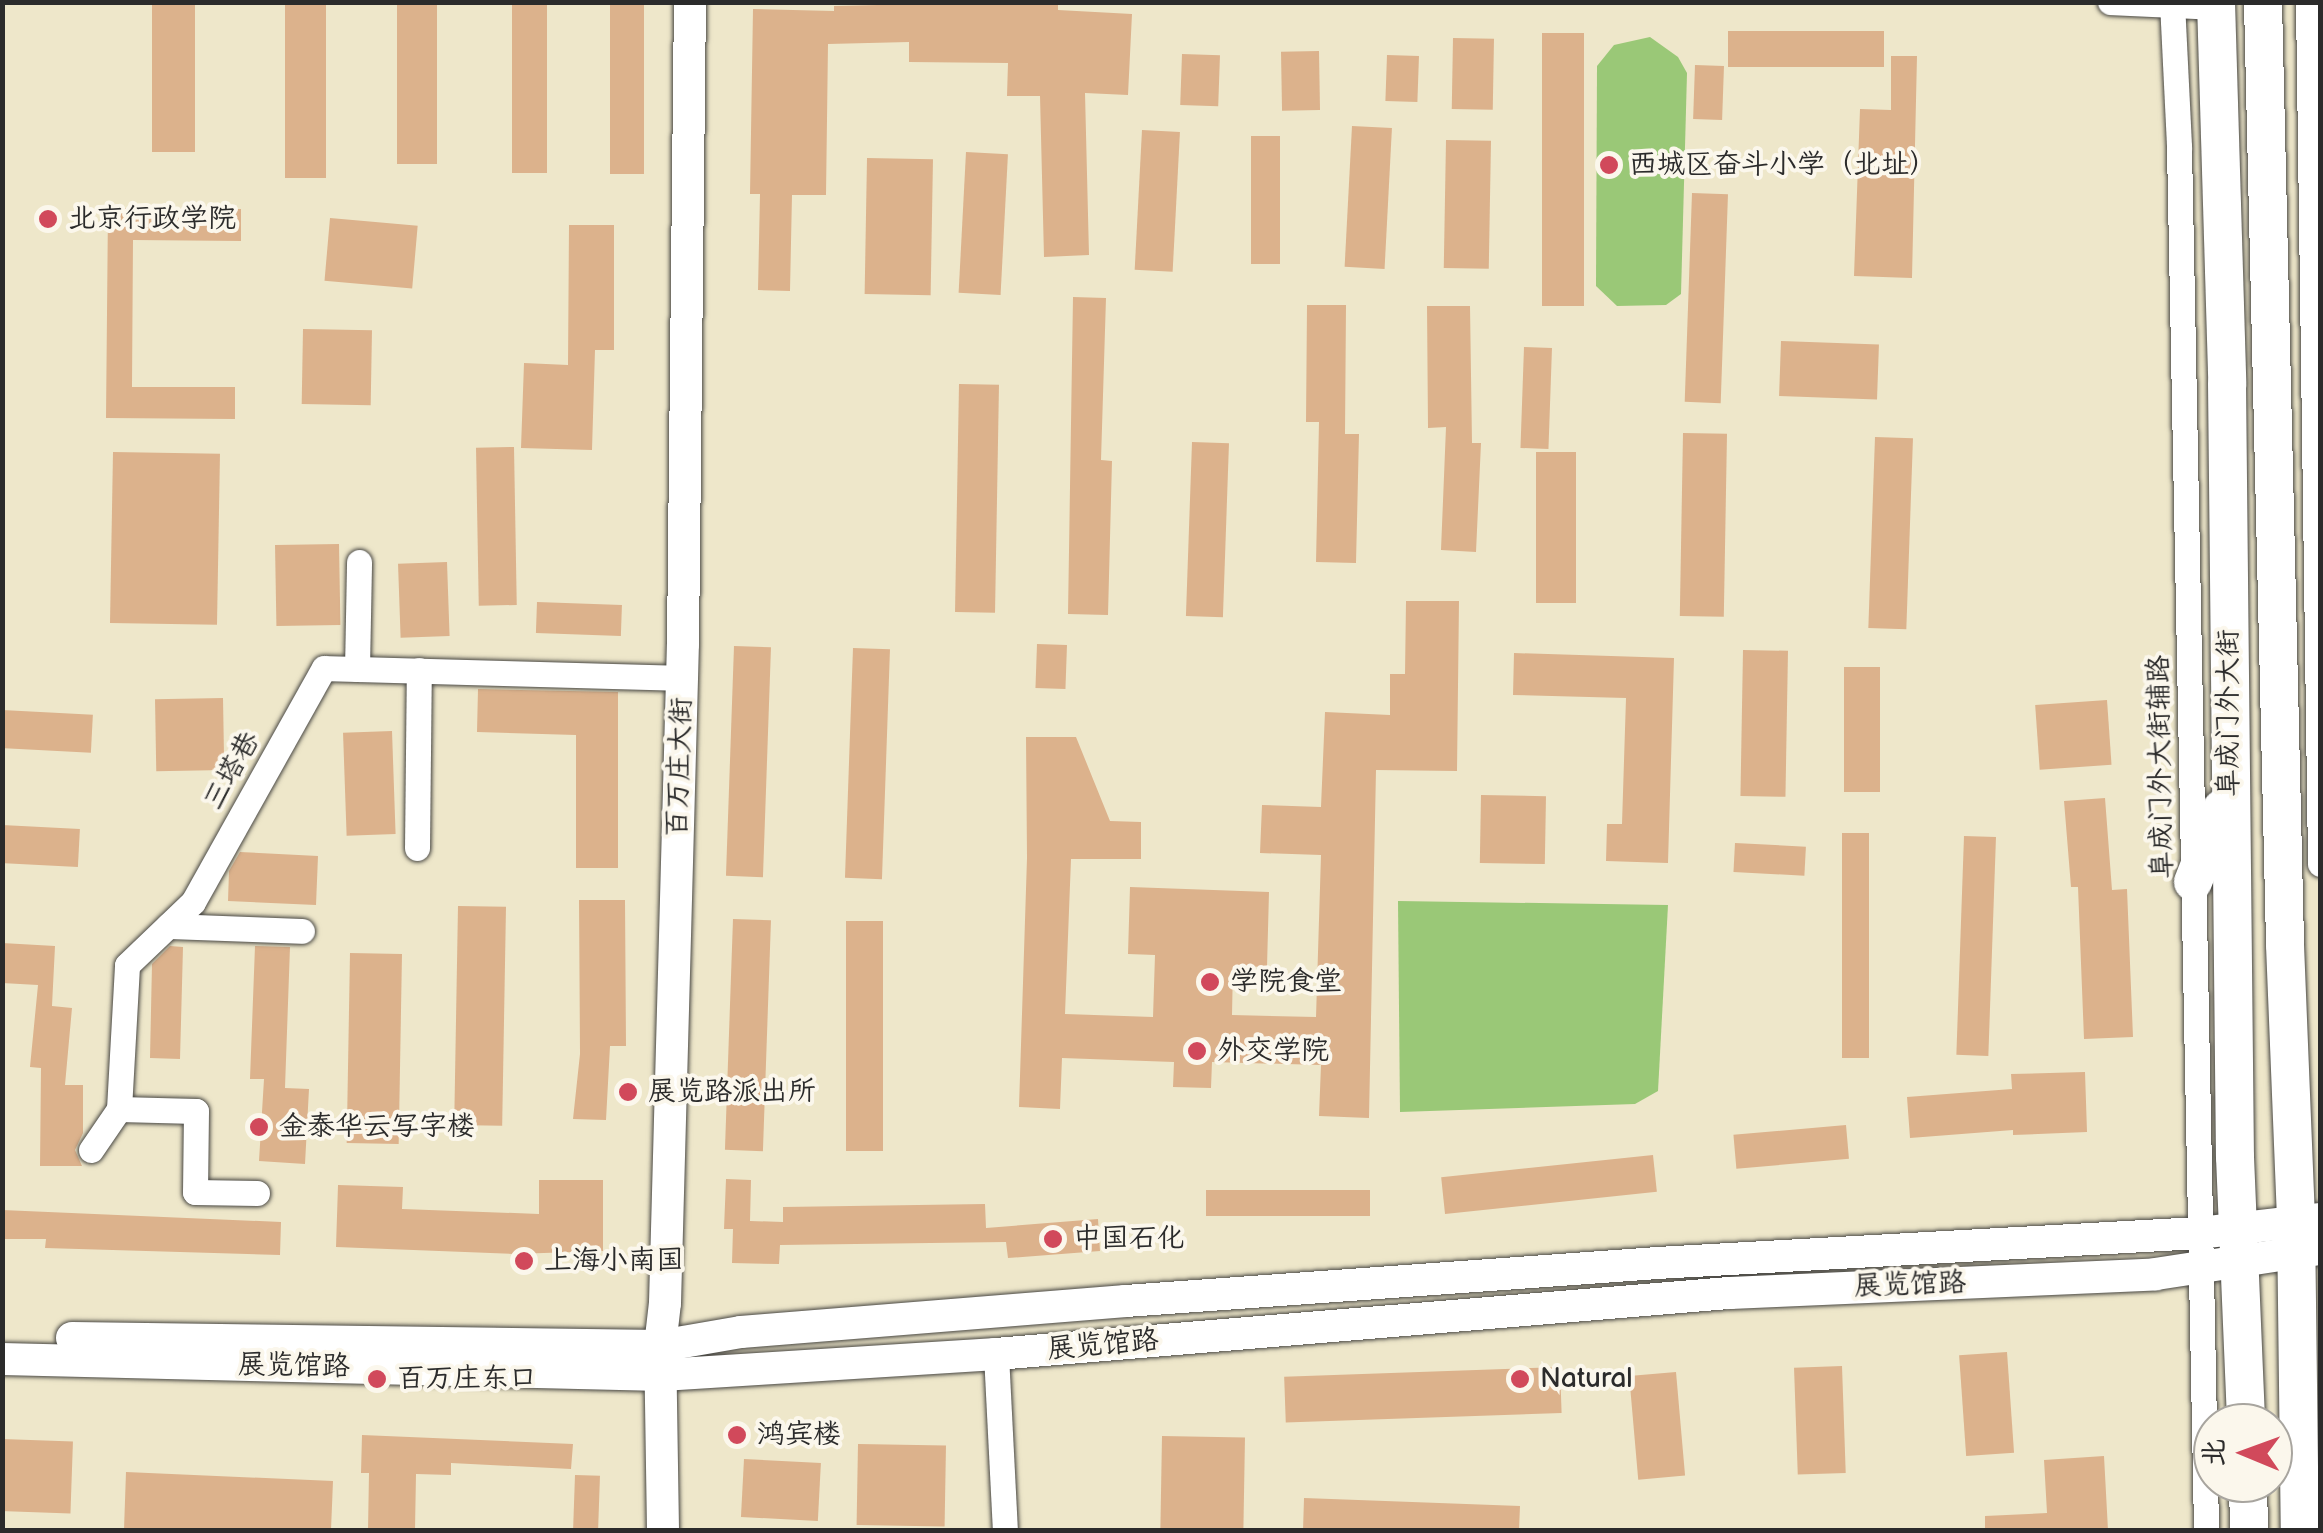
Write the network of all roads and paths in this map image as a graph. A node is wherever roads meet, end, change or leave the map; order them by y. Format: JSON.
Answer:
{"nodes":[{"id":1,"x":690,"y":2,"type":"edge"},
{"id":2,"x":2110,"y":2,"type":"edge"},
{"id":3,"x":2262,"y":2,"type":"edge"},
{"id":4,"x":2308,"y":2,"type":"edge"},
{"id":5,"x":2172,"y":4,"type":"edge"},
{"id":6,"x":2216,"y":5,"type":"edge"},
{"id":7,"x":359,"y":562,"type":"dead end"},
{"id":8,"x":357,"y":669,"type":"junction"},
{"id":9,"x":419,"y":670,"type":"junction"},
{"id":10,"x":682,"y":678,"type":"junction"},
{"id":11,"x":2320,"y":731,"type":"edge"},
{"id":12,"x":2280,"y":739,"type":"junction"},
{"id":13,"x":2228,"y":792,"type":"junction"},
{"id":14,"x":417,"y":848,"type":"dead end"},
{"id":15,"x":2320,"y":864,"type":"edge"},
{"id":16,"x":2192,"y":882,"type":"junction"},
{"id":17,"x":168,"y":926,"type":"junction"},
{"id":18,"x":302,"y":931,"type":"dead end"},
{"id":19,"x":119,"y":1109,"type":"junction"},
{"id":20,"x":91,"y":1150,"type":"dead end"},
{"id":21,"x":257,"y":1193,"type":"dead end"},
{"id":22,"x":2308,"y":1220,"type":"edge"},
{"id":23,"x":2199,"y":1232,"type":"junction"},
{"id":24,"x":2240,"y":1244,"type":"junction"},
{"id":25,"x":2201,"y":1269,"type":"junction"},
{"id":26,"x":2,"y":1338,"type":"edge"},
{"id":27,"x":996,"y":1354,"type":"junction"},
{"id":28,"x":2,"y":1359,"type":"edge"},
{"id":29,"x":661,"y":1360,"type":"junction"},
{"id":30,"x":2245,"y":1403,"type":"edge"},
{"id":31,"x":2248,"y":1503,"type":"edge"},
{"id":32,"x":663,"y":1530,"type":"edge"},
{"id":33,"x":1005,"y":1530,"type":"edge"},
{"id":34,"x":2206,"y":1530,"type":"edge"},
{"id":35,"x":2249,"y":1530,"type":"edge"},
{"id":36,"x":2300,"y":1530,"type":"edge"}],
"edges":[{"from":1,"to":10,"type":"main road","name":"百万庄大街"},
{"from":2,"to":5,"type":"street"},
{"from":3,"to":12,"type":"highway","name":"阜成门外大街"},
{"from":4,"to":11,"type":"street"},
{"from":5,"to":6,"type":"street"},
{"from":5,"to":16,"type":"street","name":"阜成门外大街辅路"},
{"from":6,"to":13,"type":"highway","name":"阜成门外大街"},
{"from":7,"to":8,"type":"street"},
{"from":8,"to":9,"type":"street","name":"三塔巷"},
{"from":8,"to":17,"type":"street","name":"三塔巷"},
{"from":9,"to":10,"type":"street","name":"三塔巷"},
{"from":9,"to":14,"type":"street"},
{"from":10,"to":29,"type":"main road","name":"百万庄大街"},
{"from":11,"to":12,"type":"street"},
{"from":11,"to":15,"type":"street"},
{"from":12,"to":22,"type":"highway","name":"阜成门外大街"},
{"from":13,"to":16,"type":"highway"},
{"from":13,"to":24,"type":"highway","name":"阜成门外大街"},
{"from":16,"to":23,"type":"street","name":"阜成门外大街辅路"},
{"from":17,"to":18,"type":"street"},
{"from":17,"to":19,"type":"street","name":"三塔巷"},
{"from":19,"to":20,"type":"street"},
{"from":19,"to":21,"type":"street"},
{"from":22,"to":24,"type":"main road"},
{"from":22,"to":36,"type":"highway","name":"阜成门外大街"},
{"from":23,"to":24,"type":"main road","name":"展览馆路"},
{"from":23,"to":25,"type":"street","name":"阜成门外大街辅路"},
{"from":23,"to":29,"type":"main road","name":"展览馆路"},
{"from":24,"to":25,"type":"main road","name":"展览馆路"},
{"from":24,"to":30,"type":"highway","name":"阜成门外大街"},
{"from":25,"to":27,"type":"main road","name":"展览馆路"},
{"from":25,"to":34,"type":"street","name":"阜成门外大街辅路"},
{"from":26,"to":29,"type":"main road","name":"展览馆路"},
{"from":27,"to":29,"type":"main road","name":"展览馆路"},
{"from":27,"to":33,"type":"street"},
{"from":28,"to":29,"type":"main road","name":"展览馆路"},
{"from":29,"to":32,"type":"main road","name":"百万庄大街"},
{"from":31,"to":35,"type":"highway"}]}
